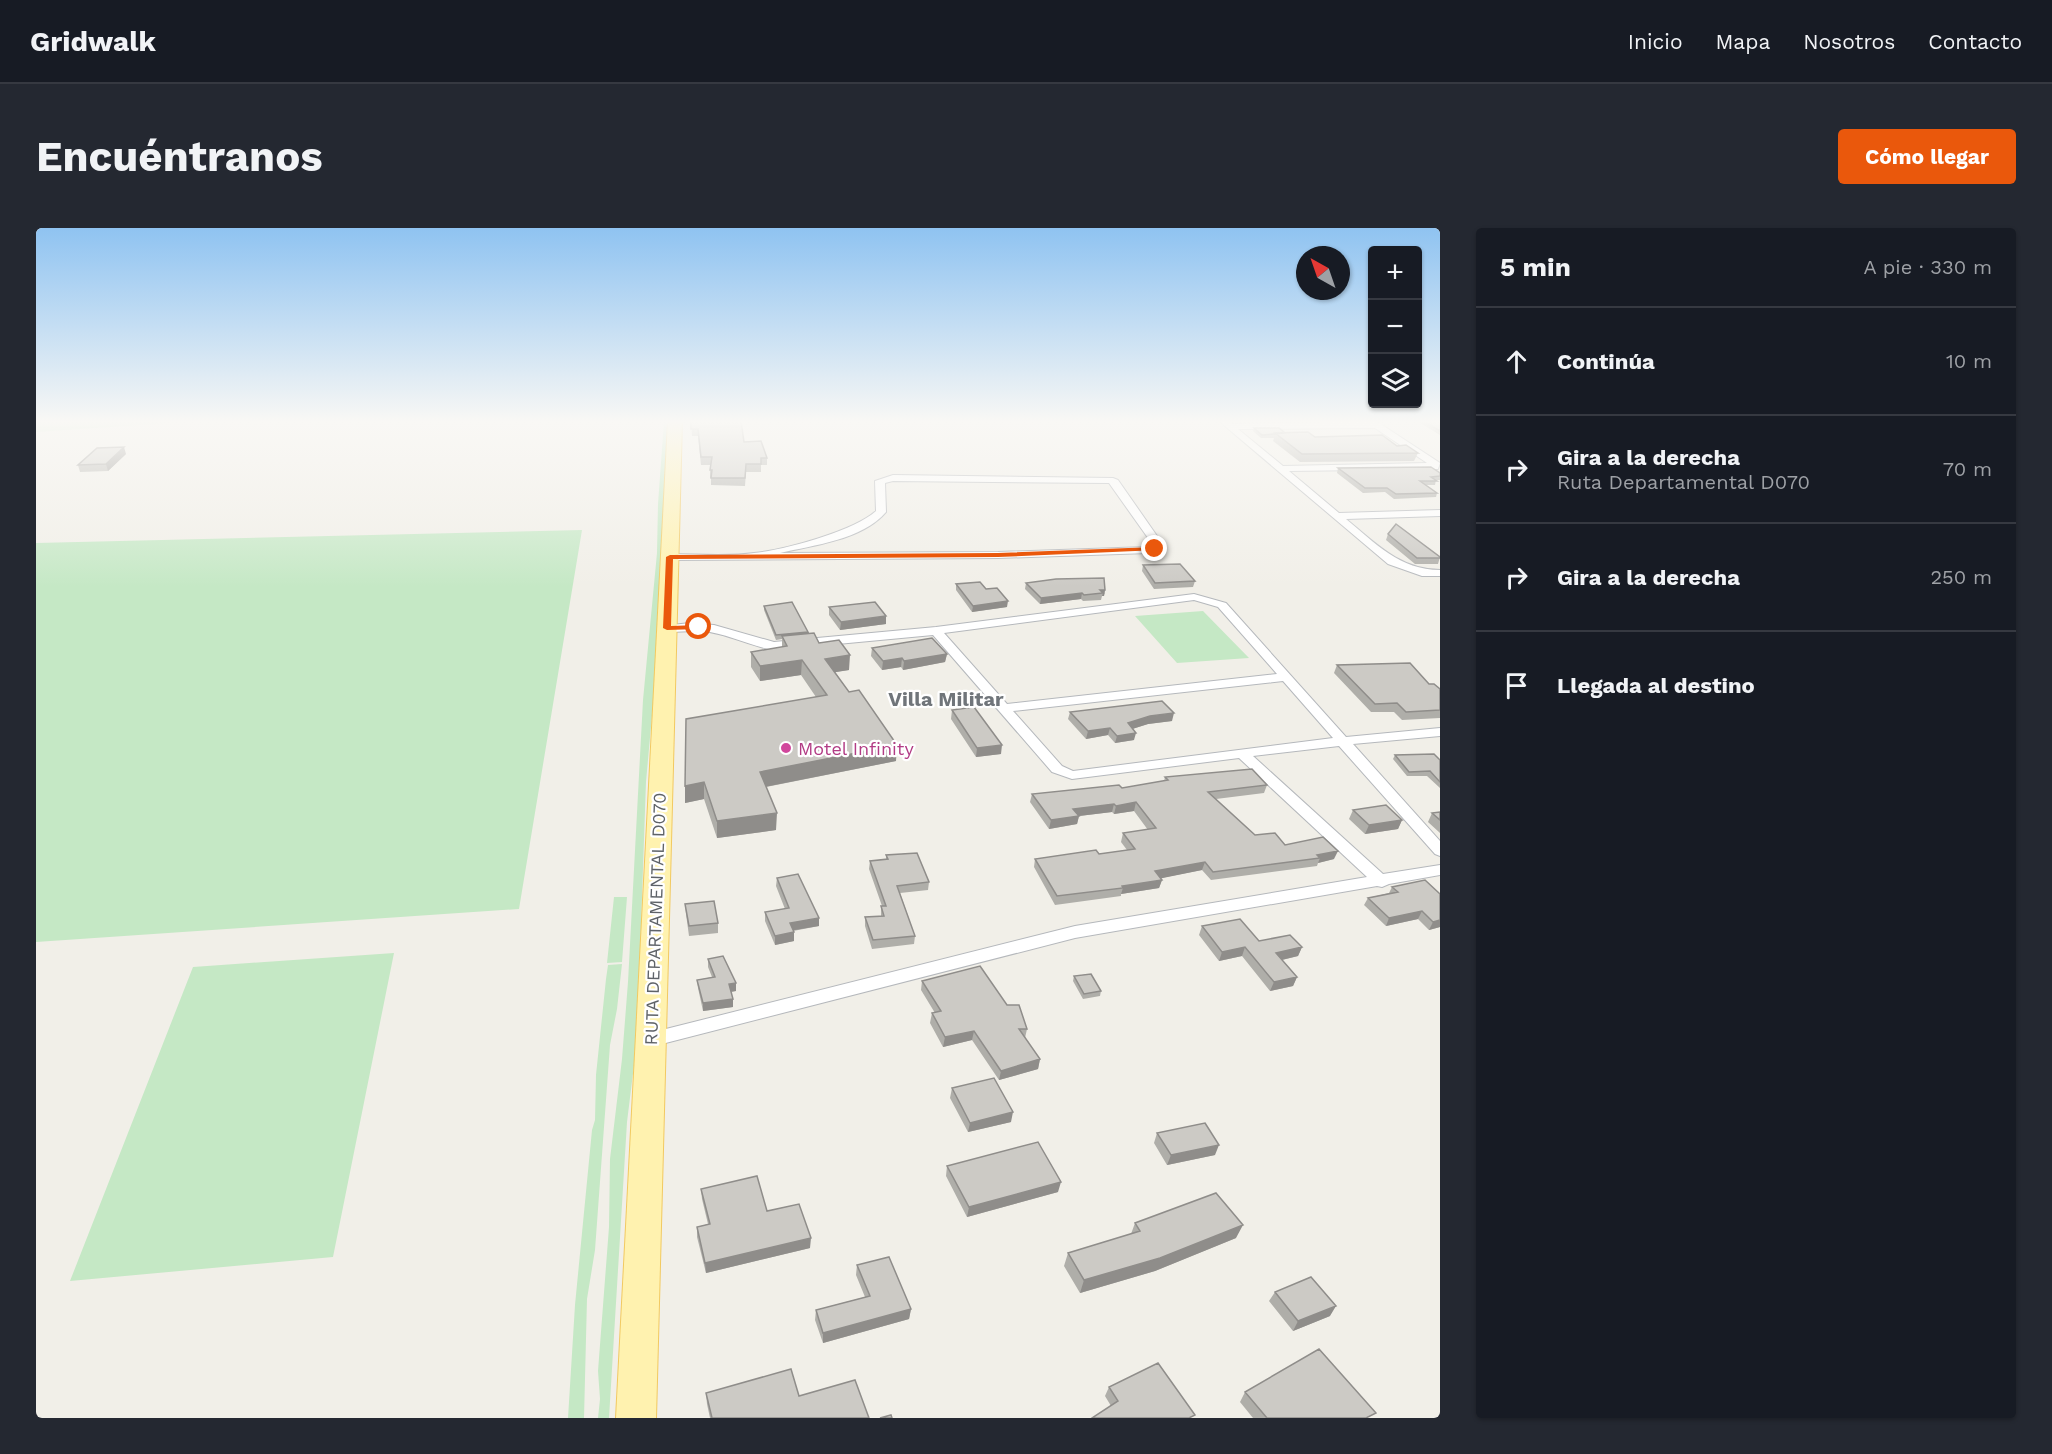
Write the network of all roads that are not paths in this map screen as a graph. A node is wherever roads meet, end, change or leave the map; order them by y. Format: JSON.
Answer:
{"nodes":[{"id":1,"x":673,"y":477,"type":"edge"},
{"id":2,"x":1289,"y":477,"type":"edge"},
{"id":3,"x":1440,"y":513,"type":"edge"},
{"id":4,"x":1336,"y":516,"type":"junction"},
{"id":5,"x":760,"y":555,"type":"junction"},
{"id":6,"x":670,"y":557,"type":"junction"},
{"id":7,"x":1440,"y":573,"type":"edge"},
{"id":8,"x":667,"y":628,"type":"junction"},
{"id":9,"x":936,"y":631,"type":"junction"},
{"id":10,"x":1285,"y":677,"type":"junction"},
{"id":11,"x":1004,"y":708,"type":"junction"},
{"id":12,"x":1440,"y":732,"type":"edge"},
{"id":13,"x":1343,"y":741,"type":"junction"},
{"id":14,"x":1242,"y":754,"type":"junction"},
{"id":15,"x":1440,"y":851,"type":"edge"},
{"id":16,"x":1440,"y":870,"type":"edge"},
{"id":17,"x":1382,"y":882,"type":"junction"},
{"id":18,"x":650,"y":1040,"type":"junction"},
{"id":19,"x":636,"y":1418,"type":"edge"}],
"edges":[{"from":1,"to":6,"type":"main road","name":"RUTA DEPARTAMENTAL D070"},
{"from":2,"to":4,"type":"street"},
{"from":3,"to":4,"type":"street"},
{"from":4,"to":7,"type":"street"},
{"from":5,"to":5,"type":"street"},
{"from":5,"to":6,"type":"street"},
{"from":6,"to":8,"type":"main road","name":"RUTA DEPARTAMENTAL D070"},
{"from":8,"to":9,"type":"street"},
{"from":8,"to":18,"type":"main road","name":"RUTA DEPARTAMENTAL D070"},
{"from":9,"to":10,"type":"street"},
{"from":9,"to":11,"type":"street"},
{"from":10,"to":11,"type":"street"},
{"from":10,"to":13,"type":"street"},
{"from":11,"to":14,"type":"street"},
{"from":12,"to":13,"type":"street"},
{"from":13,"to":14,"type":"street"},
{"from":13,"to":15,"type":"street"},
{"from":14,"to":17,"type":"street"},
{"from":16,"to":17,"type":"street"},
{"from":17,"to":18,"type":"street"},
{"from":18,"to":19,"type":"main road","name":"RUTA DEPARTAMENTAL D070"}]}
